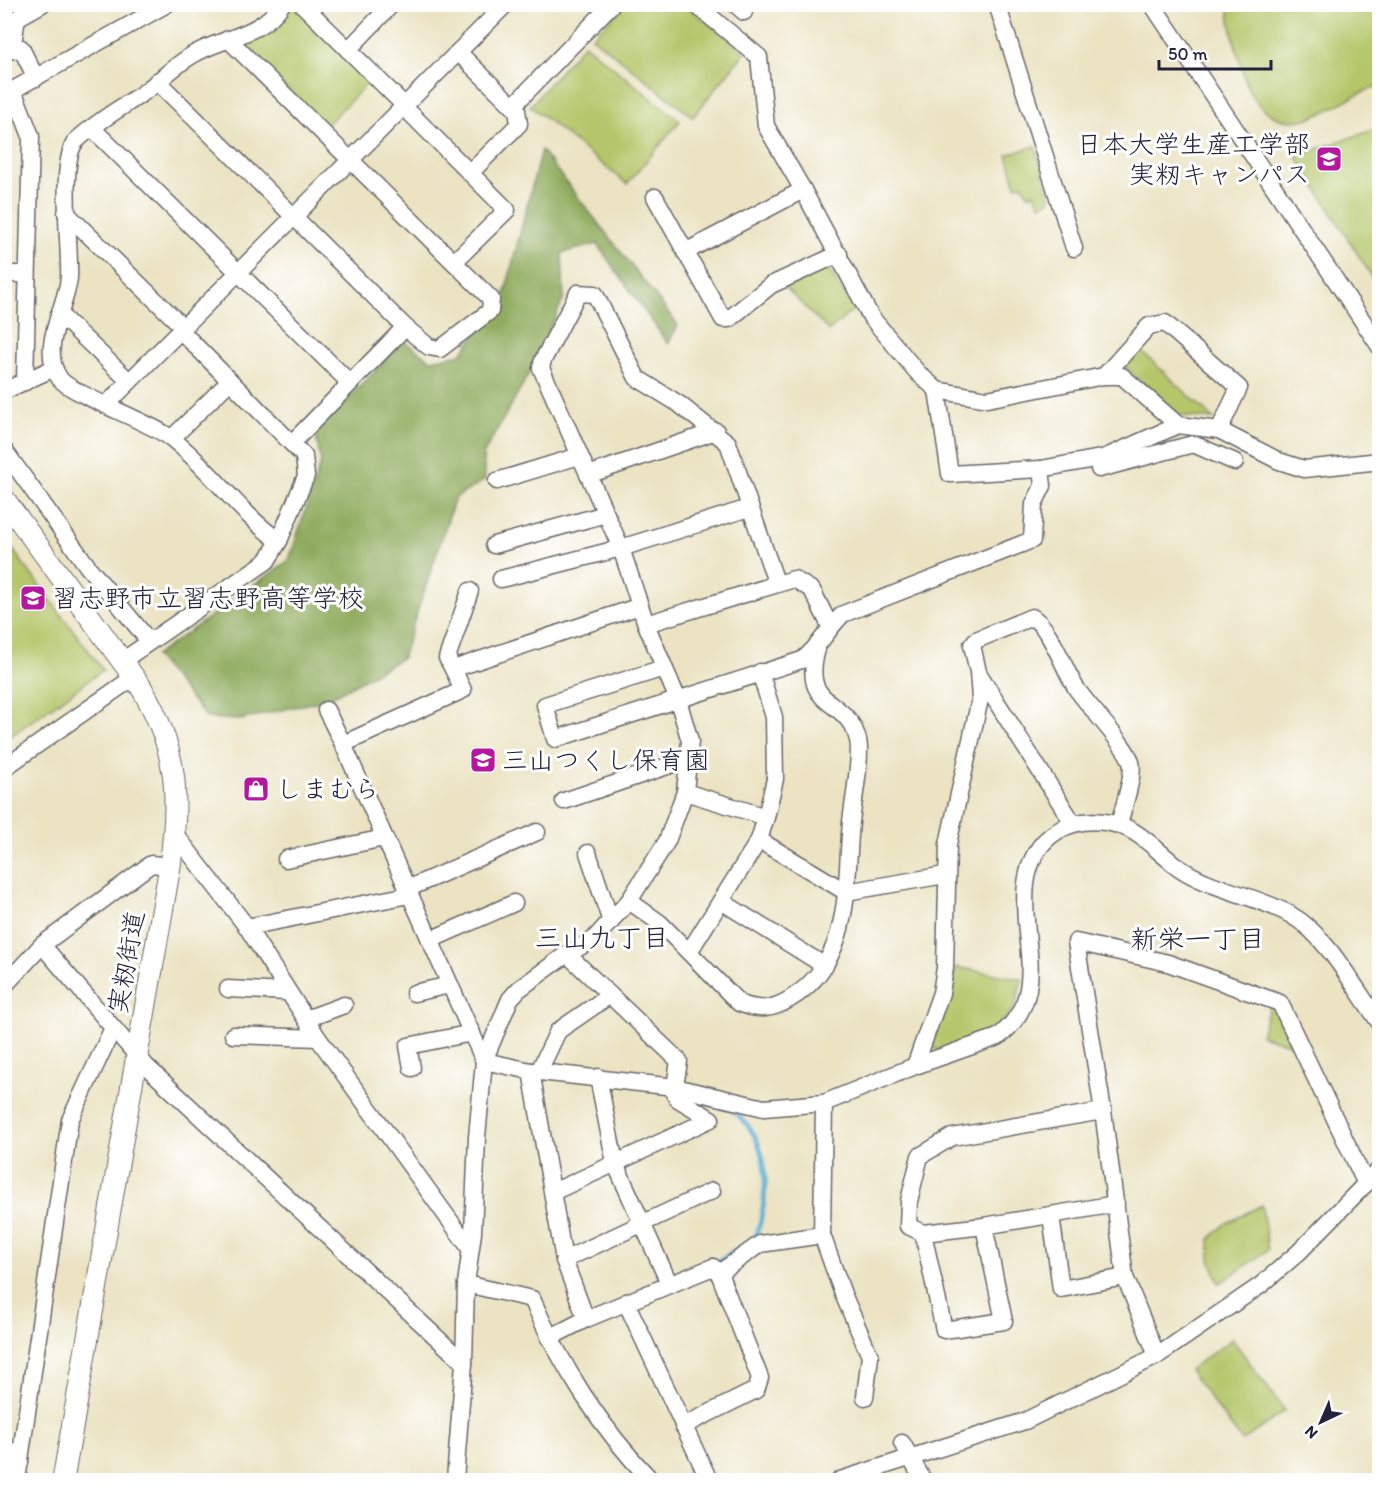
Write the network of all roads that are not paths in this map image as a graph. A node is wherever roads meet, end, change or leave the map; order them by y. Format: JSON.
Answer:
{"nodes":[{"id":1,"x":167,"y":4,"type":"edge"},
{"id":2,"x":282,"y":4,"type":"edge"},
{"id":3,"x":303,"y":4,"type":"edge"},
{"id":4,"x":392,"y":4,"type":"edge"},
{"id":5,"x":506,"y":4,"type":"edge"},
{"id":6,"x":612,"y":4,"type":"edge"},
{"id":7,"x":695,"y":4,"type":"edge"},
{"id":8,"x":998,"y":4,"type":"edge"},
{"id":9,"x":1152,"y":4,"type":"edge"},
{"id":10,"x":38,"y":6,"type":"edge"},
{"id":11,"x":228,"y":39,"type":"junction"},
{"id":12,"x":348,"y":50,"type":"junction"},
{"id":13,"x":8,"y":51,"type":"edge"},
{"id":14,"x":458,"y":52,"type":"junction"},
{"id":15,"x":36,"y":78,"type":"junction"},
{"id":16,"x":157,"y":81,"type":"junction"},
{"id":17,"x":404,"y":106,"type":"junction"},
{"id":18,"x":513,"y":106,"type":"junction"},
{"id":19,"x":92,"y":128,"type":"junction"},
{"id":20,"x":351,"y":160,"type":"junction"},
{"id":21,"x":470,"y":173,"type":"junction"},
{"id":22,"x":803,"y":190,"type":"junction"},
{"id":23,"x":655,"y":197,"type":"dead end"},
{"id":24,"x":66,"y":213,"type":"junction"},
{"id":25,"x":294,"y":217,"type":"junction"},
{"id":26,"x":1074,"y":249,"type":"dead end"},
{"id":27,"x":685,"y":252,"type":"junction"},
{"id":28,"x":838,"y":254,"type":"junction"},
{"id":29,"x":454,"y":262,"type":"junction"},
{"id":30,"x":238,"y":273,"type":"junction"},
{"id":31,"x":4,"y":274,"type":"edge"},
{"id":32,"x":27,"y":274,"type":"junction"},
{"id":33,"x":59,"y":314,"type":"junction"},
{"id":34,"x":405,"y":327,"type":"junction"},
{"id":35,"x":182,"y":329,"type":"junction"},
{"id":36,"x":1380,"y":347,"type":"edge"},
{"id":37,"x":54,"y":368,"type":"junction"},
{"id":38,"x":1104,"y":376,"type":"junction"},
{"id":39,"x":129,"y":381,"type":"junction"},
{"id":40,"x":230,"y":381,"type":"junction"},
{"id":41,"x":25,"y":382,"type":"junction"},
{"id":42,"x":350,"y":383,"type":"junction"},
{"id":43,"x":937,"y":390,"type":"junction"},
{"id":44,"x":4,"y":391,"type":"edge"},
{"id":45,"x":107,"y":404,"type":"junction"},
{"id":46,"x":1178,"y":425,"type":"junction"},
{"id":47,"x":1218,"y":430,"type":"junction"},
{"id":48,"x":716,"y":431,"type":"junction"},
{"id":49,"x":172,"y":438,"type":"junction"},
{"id":50,"x":292,"y":443,"type":"junction"},
{"id":51,"x":4,"y":450,"type":"edge"},
{"id":52,"x":579,"y":456,"type":"junction"},
{"id":53,"x":1380,"y":461,"type":"edge"},
{"id":54,"x":1235,"y":462,"type":"dead end"},
{"id":55,"x":1041,"y":469,"type":"junction"},
{"id":56,"x":1077,"y":474,"type":"dead end"},
{"id":57,"x":588,"y":475,"type":"junction"},
{"id":58,"x":497,"y":481,"type":"dead end"},
{"id":59,"x":4,"y":499,"type":"edge"},
{"id":60,"x":749,"y":508,"type":"junction"},
{"id":61,"x":606,"y":514,"type":"junction"},
{"id":62,"x":279,"y":541,"type":"junction"},
{"id":63,"x":494,"y":545,"type":"dead end"},
{"id":64,"x":621,"y":548,"type":"junction"},
{"id":65,"x":501,"y":579,"type":"dead end"},
{"id":66,"x":776,"y":582,"type":"junction"},
{"id":67,"x":470,"y":591,"type":"dead end"},
{"id":68,"x":640,"y":606,"type":"junction"},
{"id":69,"x":646,"y":624,"type":"junction"},
{"id":70,"x":830,"y":626,"type":"junction"},
{"id":71,"x":149,"y":641,"type":"junction"},
{"id":72,"x":817,"y":649,"type":"junction"},
{"id":73,"x":664,"y":668,"type":"junction"},
{"id":74,"x":128,"y":669,"type":"junction"},
{"id":75,"x":453,"y":669,"type":"junction"},
{"id":76,"x":760,"y":672,"type":"junction"},
{"id":77,"x":978,"y":672,"type":"junction"},
{"id":78,"x":678,"y":700,"type":"junction"},
{"id":79,"x":326,"y":710,"type":"dead end"},
{"id":80,"x":343,"y":744,"type":"junction"},
{"id":81,"x":688,"y":759,"type":"junction"},
{"id":82,"x":4,"y":768,"type":"edge"},
{"id":83,"x":685,"y":792,"type":"junction"},
{"id":84,"x":564,"y":801,"type":"dead end"},
{"id":85,"x":766,"y":818,"type":"junction"},
{"id":86,"x":1073,"y":823,"type":"junction"},
{"id":87,"x":1119,"y":825,"type":"junction"},
{"id":88,"x":537,"y":832,"type":"dead end"},
{"id":89,"x":175,"y":834,"type":"junction"},
{"id":90,"x":384,"y":838,"type":"junction"},
{"id":91,"x":759,"y":840,"type":"junction"},
{"id":92,"x":588,"y":854,"type":"dead end"},
{"id":93,"x":286,"y":859,"type":"dead end"},
{"id":94,"x":170,"y":866,"type":"junction"},
{"id":95,"x":945,"y":875,"type":"junction"},
{"id":96,"x":408,"y":892,"type":"junction"},
{"id":97,"x":846,"y":892,"type":"junction"},
{"id":98,"x":721,"y":901,"type":"junction"},
{"id":99,"x":629,"y":902,"type":"junction"},
{"id":100,"x":514,"y":903,"type":"dead end"},
{"id":101,"x":611,"y":922,"type":"junction"},
{"id":102,"x":247,"y":927,"type":"junction"},
{"id":103,"x":430,"y":940,"type":"junction"},
{"id":104,"x":42,"y":945,"type":"junction"},
{"id":105,"x":689,"y":952,"type":"junction"},
{"id":106,"x":567,"y":954,"type":"junction"},
{"id":107,"x":825,"y":966,"type":"junction"},
{"id":108,"x":450,"y":985,"type":"junction"},
{"id":109,"x":4,"y":986,"type":"edge"},
{"id":110,"x":228,"y":988,"type":"dead end"},
{"id":111,"x":287,"y":992,"type":"junction"},
{"id":112,"x":414,"y":993,"type":"dead end"},
{"id":113,"x":610,"y":995,"type":"junction"},
{"id":114,"x":344,"y":1005,"type":"dead end"},
{"id":115,"x":306,"y":1019,"type":"junction"},
{"id":116,"x":1380,"y":1023,"type":"edge"},
{"id":117,"x":113,"y":1028,"type":"junction"},
{"id":118,"x":472,"y":1033,"type":"junction"},
{"id":119,"x":232,"y":1035,"type":"dead end"},
{"id":120,"x":318,"y":1038,"type":"junction"},
{"id":121,"x":136,"y":1056,"type":"junction"},
{"id":122,"x":484,"y":1061,"type":"junction"},
{"id":123,"x":915,"y":1066,"type":"junction"},
{"id":124,"x":412,"y":1068,"type":"dead end"},
{"id":125,"x":535,"y":1071,"type":"junction"},
{"id":126,"x":598,"y":1077,"type":"junction"},
{"id":127,"x":675,"y":1087,"type":"junction"},
{"id":128,"x":824,"y":1103,"type":"junction"},
{"id":129,"x":1103,"y":1111,"type":"junction"},
{"id":130,"x":615,"y":1163,"type":"junction"},
{"id":131,"x":1380,"y":1169,"type":"edge"},
{"id":132,"x":1366,"y":1184,"type":"junction"},
{"id":133,"x":712,"y":1191,"type":"dead end"},
{"id":134,"x":553,"y":1192,"type":"junction"},
{"id":135,"x":1116,"y":1204,"type":"junction"},
{"id":136,"x":1051,"y":1215,"type":"junction"},
{"id":137,"x":642,"y":1222,"type":"junction"},
{"id":138,"x":984,"y":1227,"type":"junction"},
{"id":139,"x":923,"y":1233,"type":"junction"},
{"id":140,"x":822,"y":1235,"type":"junction"},
{"id":141,"x":469,"y":1247,"type":"junction"},
{"id":142,"x":564,"y":1260,"type":"junction"},
{"id":143,"x":719,"y":1273,"type":"junction"},
{"id":144,"x":1125,"y":1277,"type":"junction"},
{"id":145,"x":669,"y":1283,"type":"junction"},
{"id":146,"x":466,"y":1284,"type":"junction"},
{"id":147,"x":626,"y":1302,"type":"junction"},
{"id":148,"x":586,"y":1319,"type":"junction"},
{"id":149,"x":549,"y":1338,"type":"junction"},
{"id":150,"x":1157,"y":1356,"type":"junction"},
{"id":151,"x":464,"y":1363,"type":"junction"},
{"id":152,"x":865,"y":1397,"type":"dead end"},
{"id":153,"x":683,"y":1426,"type":"junction"},
{"id":154,"x":4,"y":1446,"type":"edge"},
{"id":155,"x":906,"y":1451,"type":"junction"},
{"id":156,"x":20,"y":1462,"type":"junction"},
{"id":157,"x":17,"y":1480,"type":"edge"},
{"id":158,"x":63,"y":1480,"type":"edge"},
{"id":159,"x":455,"y":1480,"type":"edge"},
{"id":160,"x":651,"y":1480,"type":"edge"},
{"id":161,"x":709,"y":1480,"type":"edge"},
{"id":162,"x":840,"y":1480,"type":"edge"},
{"id":163,"x":923,"y":1480,"type":"edge"}],
"edges":[{"from":1,"to":15,"type":"street"},
{"from":2,"to":11,"type":"street"},
{"from":3,"to":12,"type":"street"},
{"from":4,"to":12,"type":"street"},
{"from":5,"to":14,"type":"street"},
{"from":6,"to":18,"type":"street"},
{"from":7,"to":22,"type":"street"},
{"from":8,"to":26,"type":"street"},
{"from":9,"to":36,"type":"street"},
{"from":10,"to":13,"type":"street"},
{"from":11,"to":16,"type":"street"},
{"from":11,"to":20,"type":"street"},
{"from":12,"to":17,"type":"street"},
{"from":13,"to":15,"type":"street"},
{"from":14,"to":17,"type":"street"},
{"from":14,"to":18,"type":"street"},
{"from":15,"to":32,"type":"street"},
{"from":16,"to":19,"type":"street"},
{"from":16,"to":25,"type":"street"},
{"from":17,"to":20,"type":"street"},
{"from":17,"to":21,"type":"street"},
{"from":18,"to":21,"type":"street"},
{"from":19,"to":24,"type":"street"},
{"from":19,"to":30,"type":"street"},
{"from":20,"to":25,"type":"street"},
{"from":20,"to":29,"type":"street"},
{"from":21,"to":29,"type":"street"},
{"from":22,"to":27,"type":"street"},
{"from":22,"to":28,"type":"street"},
{"from":23,"to":27,"type":"street"},
{"from":24,"to":33,"type":"street"},
{"from":24,"to":35,"type":"street"},
{"from":25,"to":30,"type":"street"},
{"from":25,"to":34,"type":"street"},
{"from":27,"to":28,"type":"street"},
{"from":28,"to":43,"type":"street"},
{"from":29,"to":34,"type":"street"},
{"from":30,"to":35,"type":"street"},
{"from":30,"to":42,"type":"street"},
{"from":31,"to":32,"type":"street"},
{"from":32,"to":41,"type":"street"},
{"from":33,"to":37,"type":"street"},
{"from":33,"to":39,"type":"street"},
{"from":34,"to":42,"type":"street"},
{"from":35,"to":39,"type":"street"},
{"from":35,"to":40,"type":"street"},
{"from":37,"to":41,"type":"street"},
{"from":37,"to":45,"type":"street"},
{"from":38,"to":43,"type":"street"},
{"from":38,"to":46,"type":"street"},
{"from":38,"to":47,"type":"street"},
{"from":39,"to":45,"type":"street"},
{"from":40,"to":49,"type":"street"},
{"from":40,"to":50,"type":"street"},
{"from":41,"to":44,"type":"street"},
{"from":42,"to":50,"type":"street"},
{"from":43,"to":55,"type":"street"},
{"from":45,"to":49,"type":"street"},
{"from":46,"to":47,"type":"street"},
{"from":46,"to":55,"type":"street"},
{"from":47,"to":53,"type":"street"},
{"from":48,"to":52,"type":"street"},
{"from":48,"to":57,"type":"street"},
{"from":48,"to":60,"type":"street"},
{"from":49,"to":62,"type":"street"},
{"from":50,"to":62,"type":"street"},
{"from":51,"to":71,"type":"street"},
{"from":52,"to":57,"type":"street"},
{"from":52,"to":58,"type":"street"},
{"from":54,"to":56,"type":"street"},
{"from":55,"to":70,"type":"street"},
{"from":57,"to":61,"type":"street"},
{"from":59,"to":74,"type":"main road","name":"実籾街道"},
{"from":60,"to":64,"type":"street"},
{"from":60,"to":66,"type":"street"},
{"from":61,"to":63,"type":"street"},
{"from":61,"to":64,"type":"street"},
{"from":62,"to":71,"type":"street"},
{"from":64,"to":65,"type":"street"},
{"from":64,"to":68,"type":"street"},
{"from":66,"to":69,"type":"street"},
{"from":66,"to":70,"type":"street"},
{"from":67,"to":75,"type":"street"},
{"from":68,"to":69,"type":"street"},
{"from":68,"to":75,"type":"street"},
{"from":69,"to":73,"type":"street"},
{"from":70,"to":72,"type":"street"},
{"from":71,"to":74,"type":"street"},
{"from":72,"to":76,"type":"street"},
{"from":72,"to":97,"type":"street"},
{"from":73,"to":78,"type":"street"},
{"from":73,"to":78,"type":"street"},
{"from":74,"to":82,"type":"street"},
{"from":74,"to":89,"type":"main road","name":"実籾街道"},
{"from":75,"to":80,"type":"street"},
{"from":76,"to":78,"type":"street"},
{"from":76,"to":85,"type":"street"},
{"from":77,"to":86,"type":"street"},
{"from":77,"to":87,"type":"street"},
{"from":77,"to":95,"type":"street"},
{"from":78,"to":81,"type":"street"},
{"from":79,"to":80,"type":"street"},
{"from":80,"to":90,"type":"street"},
{"from":81,"to":83,"type":"street"},
{"from":81,"to":84,"type":"street"},
{"from":83,"to":85,"type":"street"},
{"from":83,"to":99,"type":"street"},
{"from":85,"to":91,"type":"street"},
{"from":86,"to":87,"type":"street"},
{"from":86,"to":123,"type":"street"},
{"from":87,"to":116,"type":"street"},
{"from":88,"to":96,"type":"street"},
{"from":89,"to":94,"type":"main road","name":"実籾街道"},
{"from":89,"to":102,"type":"street"},
{"from":90,"to":93,"type":"street"},
{"from":90,"to":96,"type":"street"},
{"from":91,"to":97,"type":"street"},
{"from":91,"to":98,"type":"street"},
{"from":92,"to":101,"type":"street"},
{"from":94,"to":104,"type":"street"},
{"from":94,"to":121,"type":"main road","name":"実籾街道"},
{"from":95,"to":97,"type":"street"},
{"from":95,"to":123,"type":"street"},
{"from":96,"to":102,"type":"street"},
{"from":96,"to":103,"type":"street"},
{"from":97,"to":107,"type":"street"},
{"from":98,"to":105,"type":"street"},
{"from":98,"to":107,"type":"street"},
{"from":99,"to":101,"type":"street"},
{"from":99,"to":105,"type":"street"},
{"from":100,"to":103,"type":"street"},
{"from":101,"to":106,"type":"street"},
{"from":102,"to":111,"type":"street"},
{"from":103,"to":108,"type":"street"},
{"from":104,"to":109,"type":"street"},
{"from":104,"to":117,"type":"street"},
{"from":105,"to":107,"type":"street"},
{"from":106,"to":113,"type":"street"},
{"from":106,"to":122,"type":"street"},
{"from":108,"to":112,"type":"street"},
{"from":108,"to":118,"type":"street"},
{"from":110,"to":111,"type":"street"},
{"from":111,"to":115,"type":"street"},
{"from":113,"to":125,"type":"street"},
{"from":113,"to":127,"type":"street"},
{"from":114,"to":115,"type":"street"},
{"from":115,"to":120,"type":"street"},
{"from":117,"to":121,"type":"street"},
{"from":117,"to":156,"type":"street"},
{"from":118,"to":122,"type":"street"},
{"from":118,"to":124,"type":"street"},
{"from":119,"to":120,"type":"street"},
{"from":120,"to":141,"type":"street"},
{"from":121,"to":151,"type":"street"},
{"from":121,"to":158,"type":"main road","name":"実籾街道"},
{"from":122,"to":125,"type":"street"},
{"from":122,"to":141,"type":"street"},
{"from":123,"to":128,"type":"street"},
{"from":125,"to":126,"type":"street"},
{"from":125,"to":134,"type":"street"},
{"from":126,"to":127,"type":"street"},
{"from":126,"to":130,"type":"street"},
{"from":127,"to":128,"type":"street"},
{"from":127,"to":130,"type":"street"},
{"from":128,"to":140,"type":"street"},
{"from":129,"to":132,"type":"street"},
{"from":129,"to":135,"type":"street"},
{"from":129,"to":139,"type":"street"},
{"from":130,"to":134,"type":"street"},
{"from":130,"to":137,"type":"street"},
{"from":131,"to":132,"type":"street"},
{"from":132,"to":150,"type":"street"},
{"from":133,"to":137,"type":"street"},
{"from":134,"to":142,"type":"street"},
{"from":135,"to":136,"type":"street"},
{"from":135,"to":144,"type":"street"},
{"from":136,"to":138,"type":"street"},
{"from":136,"to":144,"type":"street"},
{"from":137,"to":142,"type":"street"},
{"from":137,"to":145,"type":"street"},
{"from":138,"to":139,"type":"street"},
{"from":138,"to":139,"type":"street"},
{"from":140,"to":143,"type":"street"},
{"from":140,"to":152,"type":"street"},
{"from":141,"to":146,"type":"street"},
{"from":142,"to":148,"type":"street"},
{"from":143,"to":145,"type":"street"},
{"from":143,"to":153,"type":"street"},
{"from":144,"to":150,"type":"street"},
{"from":145,"to":147,"type":"street"},
{"from":146,"to":149,"type":"street"},
{"from":146,"to":151,"type":"street"},
{"from":147,"to":148,"type":"street"},
{"from":147,"to":153,"type":"street"},
{"from":148,"to":149,"type":"street"},
{"from":149,"to":160,"type":"street"},
{"from":150,"to":155,"type":"street"},
{"from":151,"to":159,"type":"street"},
{"from":153,"to":161,"type":"street"},
{"from":154,"to":156,"type":"street"},
{"from":155,"to":162,"type":"street"},
{"from":155,"to":163,"type":"street"},
{"from":156,"to":157,"type":"street"}]}
